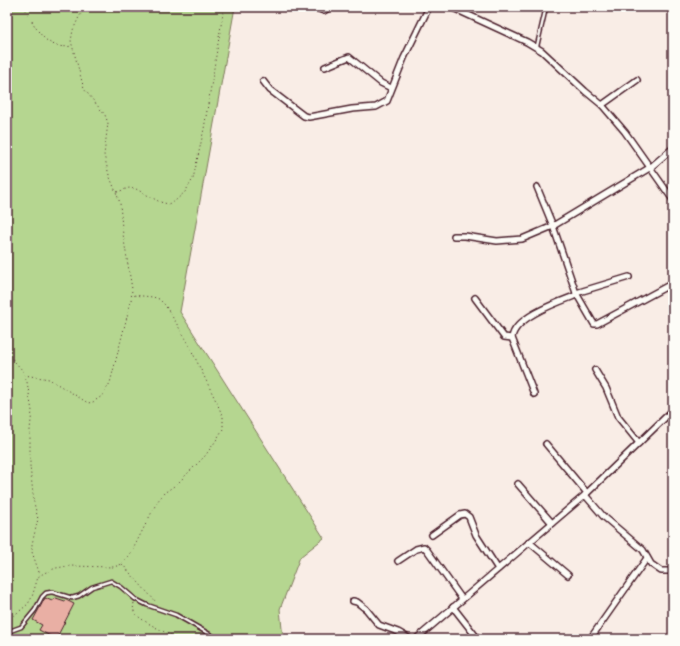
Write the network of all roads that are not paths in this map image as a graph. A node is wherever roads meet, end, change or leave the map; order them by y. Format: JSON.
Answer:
{"nodes":[{"id":1,"x":314,"y":7,"type":"edge"},
{"id":2,"x":330,"y":7,"type":"edge"},
{"id":3,"x":429,"y":7,"type":"edge"},
{"id":4,"x":451,"y":7,"type":"edge"},
{"id":5,"x":546,"y":7,"type":"edge"},
{"id":6,"x":537,"y":46,"type":"junction"},
{"id":7,"x":325,"y":66,"type":"dead end"},
{"id":8,"x":637,"y":80,"type":"dead end"},
{"id":9,"x":264,"y":81,"type":"dead end"},
{"id":10,"x":391,"y":88,"type":"junction"},
{"id":11,"x":602,"y":106,"type":"junction"},
{"id":12,"x":673,"y":148,"type":"edge"},
{"id":13,"x":651,"y":167,"type":"junction"},
{"id":14,"x":537,"y":187,"type":"dead end"},
{"id":15,"x":673,"y":200,"type":"edge"},
{"id":16,"x":553,"y":226,"type":"junction"},
{"id":17,"x":454,"y":236,"type":"dead end"},
{"id":18,"x":629,"y":277,"type":"dead end"},
{"id":19,"x":673,"y":283,"type":"edge"},
{"id":20,"x":576,"y":294,"type":"junction"},
{"id":21,"x":475,"y":298,"type":"dead end"},
{"id":22,"x":512,"y":338,"type":"junction"},
{"id":23,"x":595,"y":370,"type":"dead end"},
{"id":24,"x":534,"y":394,"type":"dead end"},
{"id":25,"x":673,"y":410,"type":"edge"},
{"id":26,"x":639,"y":443,"type":"junction"},
{"id":27,"x":546,"y":444,"type":"dead end"},
{"id":28,"x":518,"y":484,"type":"dead end"},
{"id":29,"x":586,"y":494,"type":"junction"},
{"id":30,"x":552,"y":523,"type":"junction"},
{"id":31,"x":432,"y":535,"type":"dead end"},
{"id":32,"x":529,"y":542,"type":"junction"},
{"id":33,"x":648,"y":558,"type":"junction"},
{"id":34,"x":398,"y":561,"type":"dead end"},
{"id":35,"x":498,"y":569,"type":"junction"},
{"id":36,"x":673,"y":571,"type":"edge"},
{"id":37,"x":568,"y":575,"type":"dead end"},
{"id":38,"x":462,"y":599,"type":"junction"},
{"id":39,"x":353,"y":601,"type":"dead end"},
{"id":40,"x":453,"y":606,"type":"junction"},
{"id":41,"x":7,"y":632,"type":"edge"},
{"id":42,"x":218,"y":639,"type":"edge"},
{"id":43,"x":410,"y":639,"type":"edge"},
{"id":44,"x":416,"y":639,"type":"edge"},
{"id":45,"x":478,"y":639,"type":"edge"},
{"id":46,"x":590,"y":639,"type":"edge"}],
"edges":[{"from":1,"to":2,"type":"street"},
{"from":3,"to":10,"type":"street"},
{"from":4,"to":6,"type":"street"},
{"from":5,"to":6,"type":"lane"},
{"from":6,"to":11,"type":"street"},
{"from":7,"to":10,"type":"street"},
{"from":8,"to":11,"type":"street"},
{"from":9,"to":10,"type":"street"},
{"from":11,"to":13,"type":"street"},
{"from":12,"to":13,"type":"street"},
{"from":13,"to":15,"type":"street"},
{"from":13,"to":16,"type":"street"},
{"from":14,"to":16,"type":"street"},
{"from":16,"to":17,"type":"street"},
{"from":16,"to":20,"type":"street"},
{"from":18,"to":20,"type":"street"},
{"from":19,"to":20,"type":"street"},
{"from":20,"to":22,"type":"street"},
{"from":21,"to":22,"type":"street"},
{"from":22,"to":24,"type":"street"},
{"from":23,"to":26,"type":"street"},
{"from":25,"to":26,"type":"street"},
{"from":26,"to":29,"type":"street"},
{"from":27,"to":29,"type":"street"},
{"from":28,"to":30,"type":"street"},
{"from":29,"to":30,"type":"street"},
{"from":29,"to":33,"type":"street"},
{"from":30,"to":32,"type":"street"},
{"from":31,"to":35,"type":"street"},
{"from":32,"to":35,"type":"street"},
{"from":32,"to":37,"type":"street"},
{"from":33,"to":36,"type":"street"},
{"from":33,"to":46,"type":"street"},
{"from":34,"to":38,"type":"street"},
{"from":35,"to":38,"type":"street"},
{"from":38,"to":40,"type":"street"},
{"from":39,"to":43,"type":"street"},
{"from":40,"to":44,"type":"street"},
{"from":40,"to":45,"type":"street"},
{"from":41,"to":42,"type":"lane"}]}
